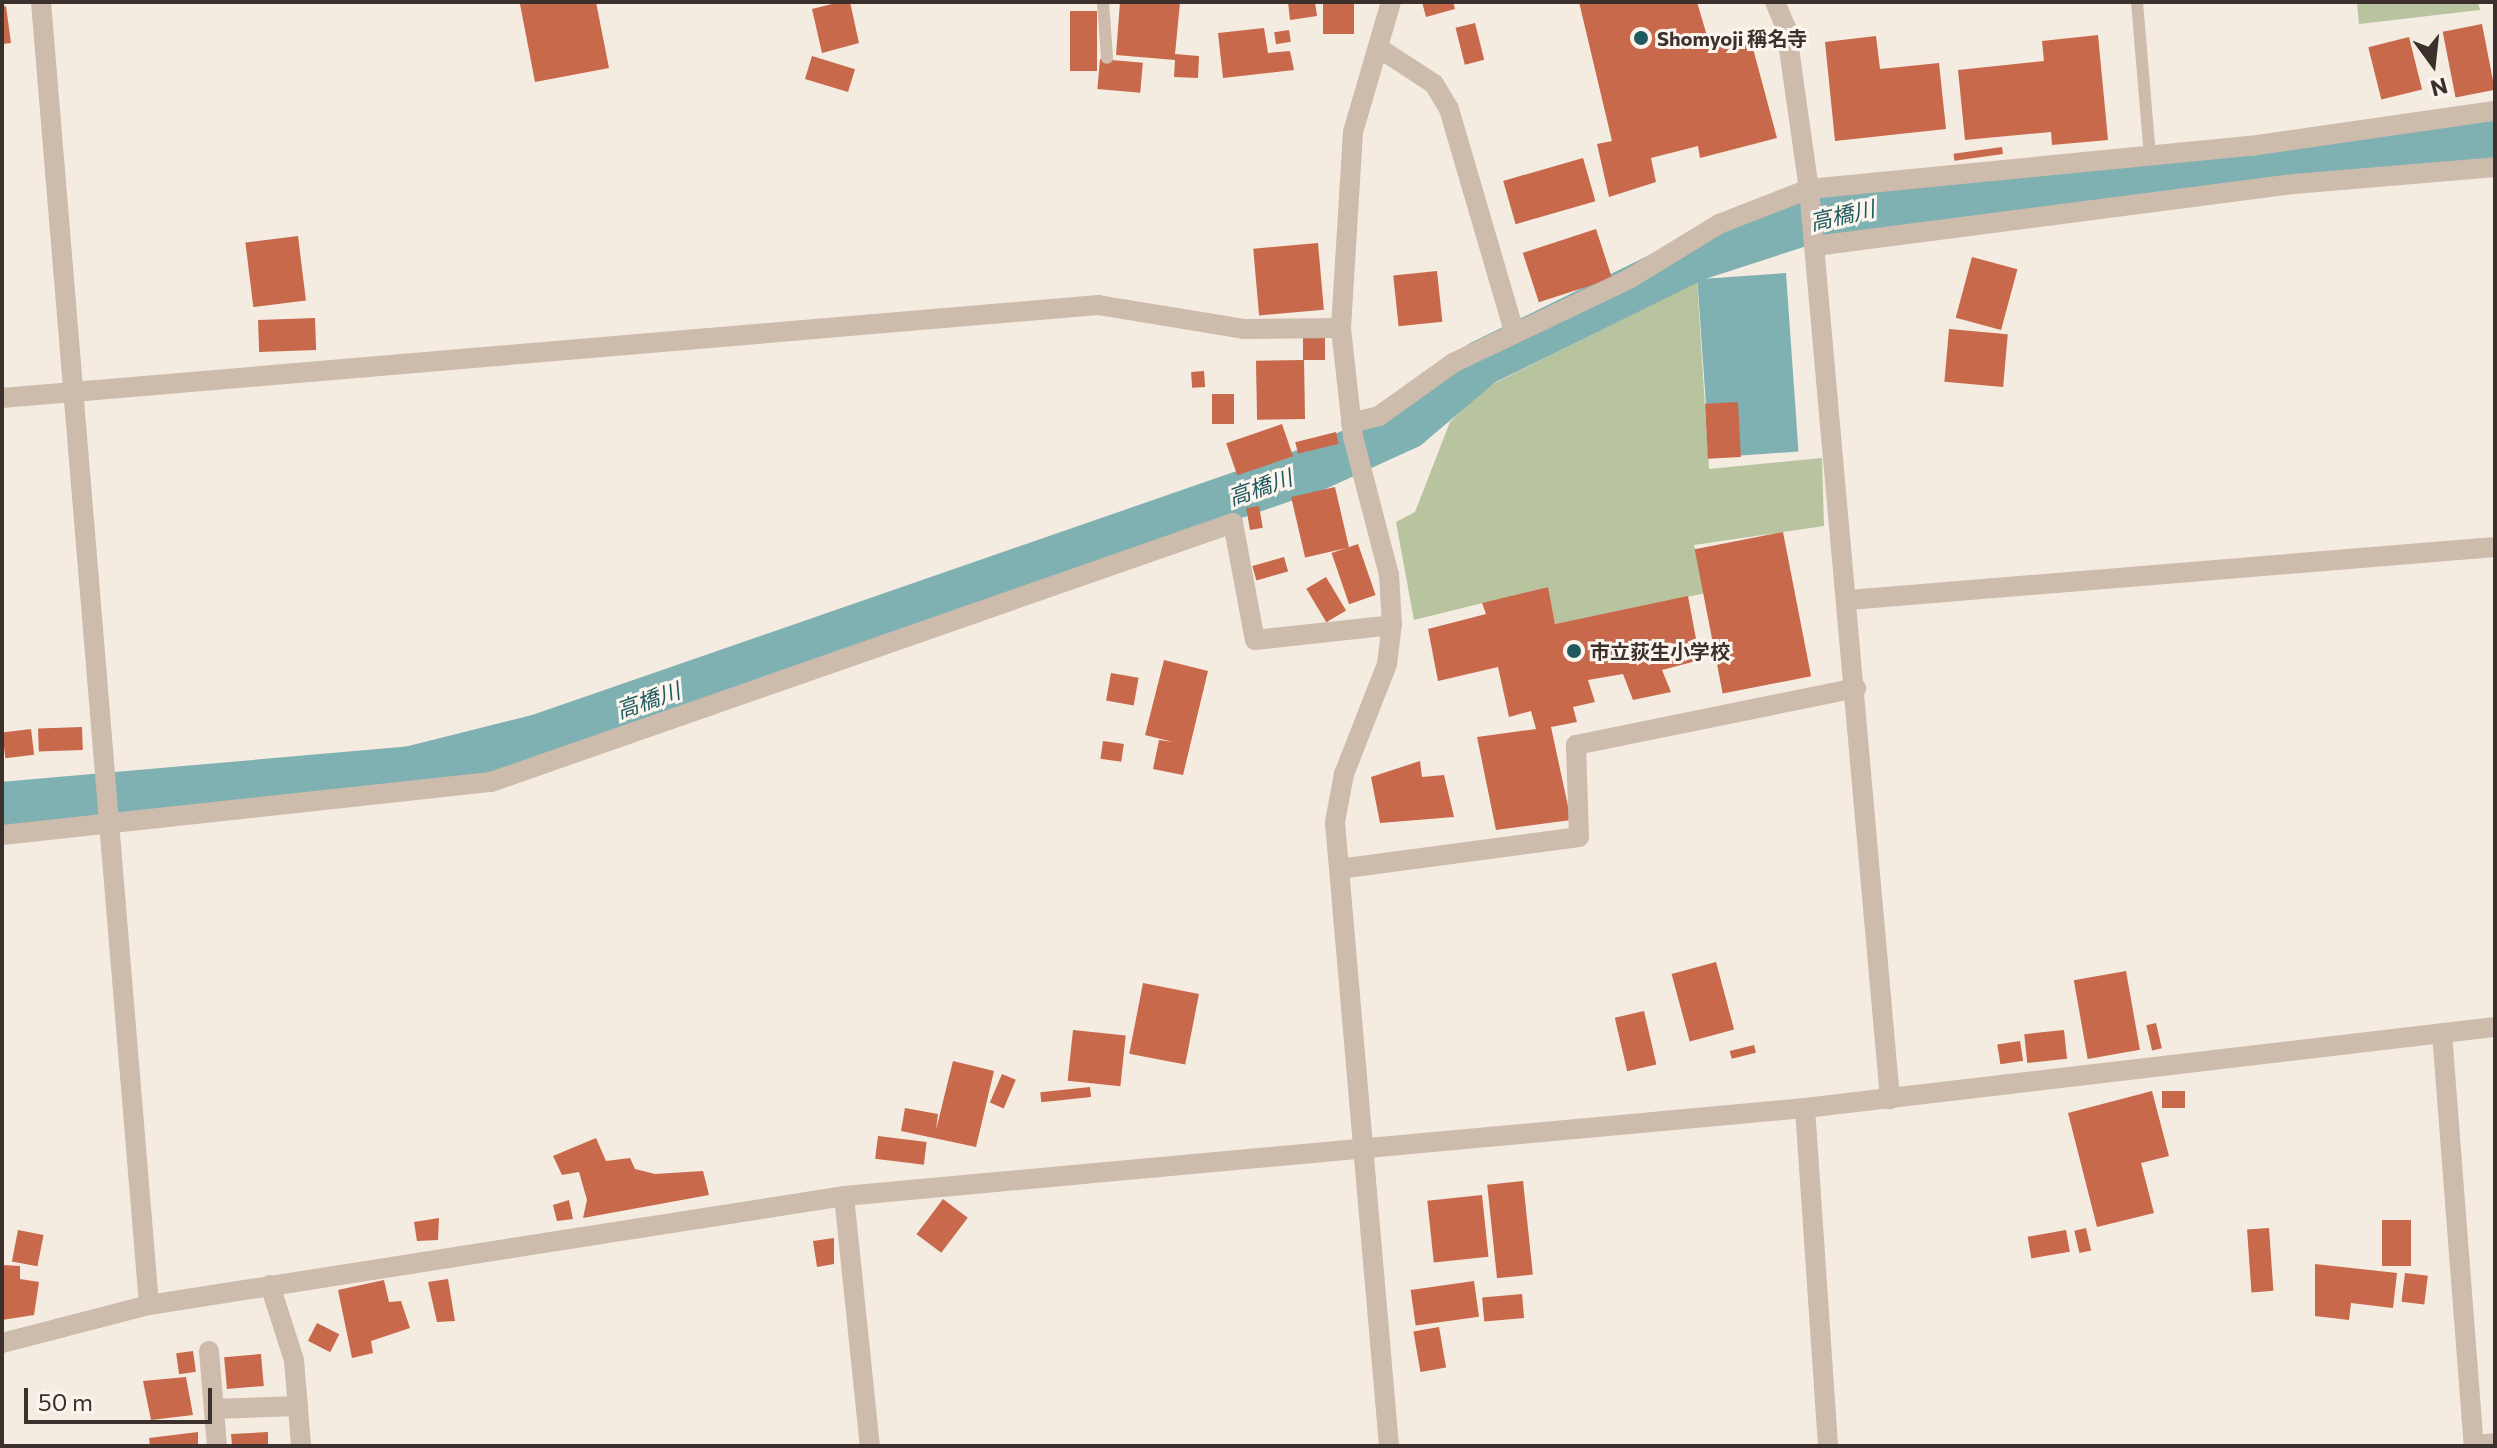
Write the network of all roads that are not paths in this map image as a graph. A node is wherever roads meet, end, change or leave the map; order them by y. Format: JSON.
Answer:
{"nodes":[{"id":1,"x":41,"y":2,"type":"edge"},
{"id":2,"x":1103,"y":2,"type":"edge"},
{"id":3,"x":1391,"y":2,"type":"edge"},
{"id":4,"x":1775,"y":2,"type":"edge"},
{"id":5,"x":2137,"y":2,"type":"edge"},
{"id":6,"x":1382,"y":50,"type":"junction"},
{"id":7,"x":1107,"y":58,"type":"dead end"},
{"id":8,"x":2495,"y":111,"type":"edge"},
{"id":9,"x":2150,"y":156,"type":"junction"},
{"id":10,"x":2495,"y":167,"type":"edge"},
{"id":11,"x":1809,"y":189,"type":"junction"},
{"id":12,"x":1815,"y":246,"type":"junction"},
{"id":13,"x":1341,"y":328,"type":"junction"},
{"id":14,"x":1514,"y":331,"type":"junction"},
{"id":15,"x":74,"y":393,"type":"junction"},
{"id":16,"x":2,"y":398,"type":"edge"},
{"id":17,"x":1351,"y":423,"type":"junction"},
{"id":18,"x":2495,"y":547,"type":"edge"},
{"id":19,"x":1849,"y":600,"type":"junction"},
{"id":20,"x":1392,"y":625,"type":"junction"},
{"id":21,"x":1856,"y":688,"type":"junction"},
{"id":22,"x":109,"y":828,"type":"junction"},
{"id":23,"x":2,"y":835,"type":"edge"},
{"id":24,"x":1339,"y":869,"type":"junction"},
{"id":25,"x":2495,"y":1027,"type":"edge"},
{"id":26,"x":2442,"y":1033,"type":"junction"},
{"id":27,"x":1890,"y":1099,"type":"junction"},
{"id":28,"x":1805,"y":1108,"type":"junction"},
{"id":29,"x":1365,"y":1148,"type":"junction"},
{"id":30,"x":844,"y":1196,"type":"junction"},
{"id":31,"x":270,"y":1285,"type":"junction"},
{"id":32,"x":149,"y":1305,"type":"junction"},
{"id":33,"x":2,"y":1343,"type":"edge"},
{"id":34,"x":209,"y":1351,"type":"dead end"},
{"id":35,"x":298,"y":1406,"type":"junction"},
{"id":36,"x":214,"y":1409,"type":"junction"},
{"id":37,"x":2495,"y":1443,"type":"edge"},
{"id":38,"x":217,"y":1446,"type":"edge"},
{"id":39,"x":301,"y":1446,"type":"edge"},
{"id":40,"x":870,"y":1446,"type":"edge"},
{"id":41,"x":1389,"y":1446,"type":"edge"},
{"id":42,"x":1828,"y":1446,"type":"edge"}],
"edges":[{"from":1,"to":15,"type":"street"},
{"from":2,"to":7,"type":"lane"},
{"from":3,"to":6,"type":"street"},
{"from":4,"to":11,"type":"street"},
{"from":5,"to":9,"type":"lane"},
{"from":6,"to":13,"type":"street"},
{"from":6,"to":14,"type":"street"},
{"from":8,"to":9,"type":"street"},
{"from":9,"to":11,"type":"street"},
{"from":10,"to":12,"type":"street"},
{"from":11,"to":12,"type":"street"},
{"from":11,"to":14,"type":"street"},
{"from":12,"to":19,"type":"street"},
{"from":13,"to":15,"type":"street"},
{"from":13,"to":17,"type":"street"},
{"from":14,"to":17,"type":"street"},
{"from":15,"to":16,"type":"street"},
{"from":15,"to":22,"type":"street"},
{"from":17,"to":20,"type":"street"},
{"from":18,"to":19,"type":"street"},
{"from":19,"to":21,"type":"street"},
{"from":20,"to":22,"type":"street"},
{"from":20,"to":24,"type":"street"},
{"from":21,"to":24,"type":"street"},
{"from":21,"to":27,"type":"street"},
{"from":22,"to":23,"type":"street"},
{"from":22,"to":32,"type":"street"},
{"from":24,"to":29,"type":"street"},
{"from":25,"to":26,"type":"street"},
{"from":26,"to":27,"type":"street"},
{"from":26,"to":37,"type":"street"},
{"from":27,"to":28,"type":"street"},
{"from":28,"to":29,"type":"street"},
{"from":28,"to":42,"type":"street"},
{"from":29,"to":30,"type":"street"},
{"from":29,"to":41,"type":"street"},
{"from":30,"to":31,"type":"street"},
{"from":30,"to":40,"type":"street"},
{"from":31,"to":32,"type":"street"},
{"from":31,"to":35,"type":"street"},
{"from":32,"to":33,"type":"street"},
{"from":34,"to":36,"type":"street"},
{"from":35,"to":36,"type":"street"},
{"from":35,"to":39,"type":"street"},
{"from":36,"to":38,"type":"street"}]}
